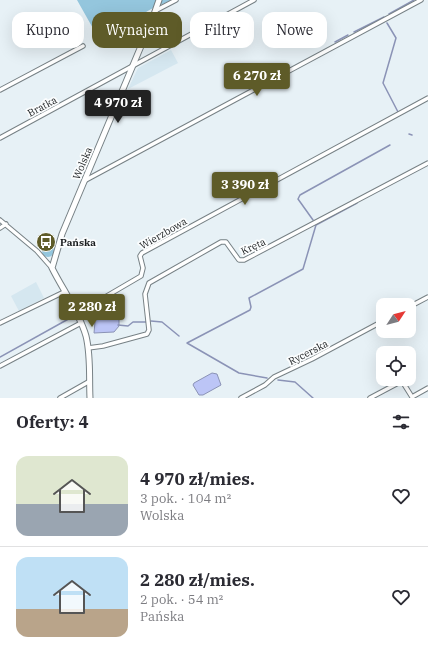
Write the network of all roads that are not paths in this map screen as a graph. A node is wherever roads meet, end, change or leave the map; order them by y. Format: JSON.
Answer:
{"nodes":[{"id":1,"x":158,"y":0,"type":"edge"},
{"id":2,"x":176,"y":0,"type":"edge"},
{"id":3,"x":254,"y":0,"type":"edge"},
{"id":4,"x":421,"y":0,"type":"edge"},
{"id":5,"x":156,"y":11,"type":"junction"},
{"id":6,"x":79,"y":48,"type":"edge"},
{"id":7,"x":133,"y":65,"type":"junction"},
{"id":8,"x":0,"y":90,"type":"edge"},
{"id":9,"x":428,"y":98,"type":"edge"},
{"id":10,"x":0,"y":138,"type":"edge"},
{"id":11,"x":428,"y":163,"type":"edge"},
{"id":12,"x":84,"y":181,"type":"junction"},
{"id":13,"x":0,"y":220,"type":"edge"},
{"id":14,"x":6,"y":224,"type":"junction"},
{"id":15,"x":0,"y":228,"type":"edge"},
{"id":16,"x":52,"y":268,"type":"junction"},
{"id":17,"x":64,"y":292,"type":"junction"},
{"id":18,"x":428,"y":297,"type":"edge"},
{"id":19,"x":416,"y":303,"type":"edge"},
{"id":20,"x":76,"y":314,"type":"junction"},
{"id":21,"x":0,"y":323,"type":"edge"},
{"id":22,"x":81,"y":323,"type":"junction"},
{"id":23,"x":376,"y":325,"type":"edge"},
{"id":24,"x":88,"y":348,"type":"junction"},
{"id":25,"x":0,"y":366,"type":"edge"},
{"id":26,"x":90,"y":381,"type":"junction"},
{"id":27,"x":428,"y":388,"type":"edge"},
{"id":28,"x":60,"y":398,"type":"edge"},
{"id":29,"x":90,"y":398,"type":"edge"},
{"id":30,"x":241,"y":398,"type":"edge"},
{"id":31,"x":370,"y":398,"type":"edge"}],
"edges":[{"from":1,"to":5,"type":"street","name":"Wolska"},
{"from":2,"to":5,"type":"street"},
{"from":3,"to":7,"type":"street","name":"Bratka"},
{"from":4,"to":12,"type":"street"},
{"from":5,"to":7,"type":"street","name":"Wolska"},
{"from":6,"to":8,"type":"street"},
{"from":7,"to":10,"type":"street","name":"Bratka"},
{"from":7,"to":12,"type":"street","name":"Wolska"},
{"from":9,"to":20,"type":"street","name":"Wierzbowa"},
{"from":11,"to":24,"type":"street","name":"Kręta"},
{"from":12,"to":16,"type":"street","name":"Wolska"},
{"from":13,"to":14,"type":"street"},
{"from":14,"to":15,"type":"street"},
{"from":14,"to":16,"type":"street"},
{"from":16,"to":17,"type":"street"},
{"from":17,"to":20,"type":"street"},
{"from":17,"to":21,"type":"street"},
{"from":18,"to":19,"type":"street"},
{"from":20,"to":22,"type":"street"},
{"from":22,"to":24,"type":"street"},
{"from":22,"to":25,"type":"street"},
{"from":23,"to":30,"type":"street","name":"Rycerska"},
{"from":24,"to":26,"type":"street"},
{"from":26,"to":28,"type":"street"},
{"from":26,"to":29,"type":"street"},
{"from":27,"to":31,"type":"street"}]}
